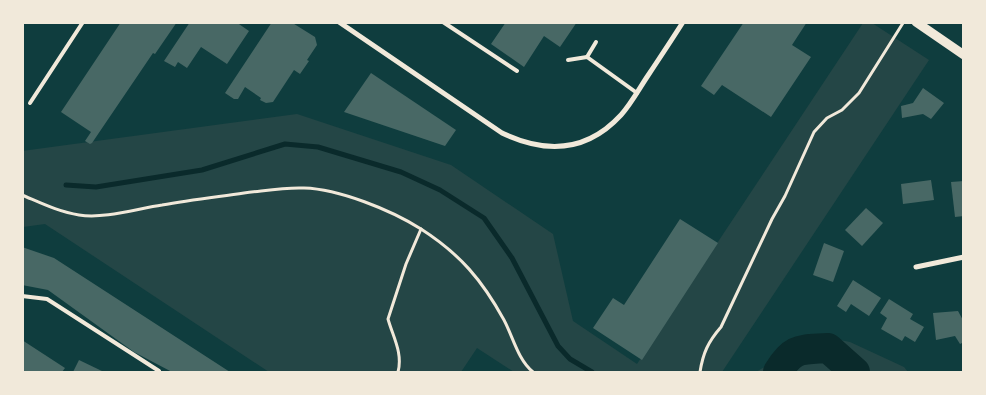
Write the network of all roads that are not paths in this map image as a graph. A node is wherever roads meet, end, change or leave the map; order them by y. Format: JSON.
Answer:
{"nodes":[{"id":1,"x":83,"y":22,"type":"edge"},
{"id":2,"x":339,"y":22,"type":"edge"},
{"id":3,"x":444,"y":22,"type":"edge"},
{"id":4,"x":683,"y":22,"type":"edge"},
{"id":5,"x":916,"y":22,"type":"edge"},
{"id":6,"x":596,"y":42,"type":"dead end"},
{"id":7,"x":964,"y":55,"type":"edge"},
{"id":8,"x":586,"y":57,"type":"junction"},
{"id":9,"x":568,"y":60,"type":"dead end"},
{"id":10,"x":517,"y":71,"type":"dead end"},
{"id":11,"x":637,"y":92,"type":"junction"},
{"id":12,"x":30,"y":103,"type":"dead end"},
{"id":13,"x":964,"y":257,"type":"edge"},
{"id":14,"x":916,"y":267,"type":"dead end"},
{"id":15,"x":22,"y":296,"type":"edge"},
{"id":16,"x":159,"y":371,"type":"edge"}],
"edges":[{"from":1,"to":12,"type":"lane"},
{"from":2,"to":11,"type":"street"},
{"from":3,"to":10,"type":"lane"},
{"from":4,"to":11,"type":"street"},
{"from":5,"to":7,"type":"street"},
{"from":6,"to":8,"type":"lane"},
{"from":8,"to":9,"type":"lane"},
{"from":8,"to":11,"type":"lane"},
{"from":13,"to":14,"type":"street"},
{"from":15,"to":16,"type":"lane"}]}
